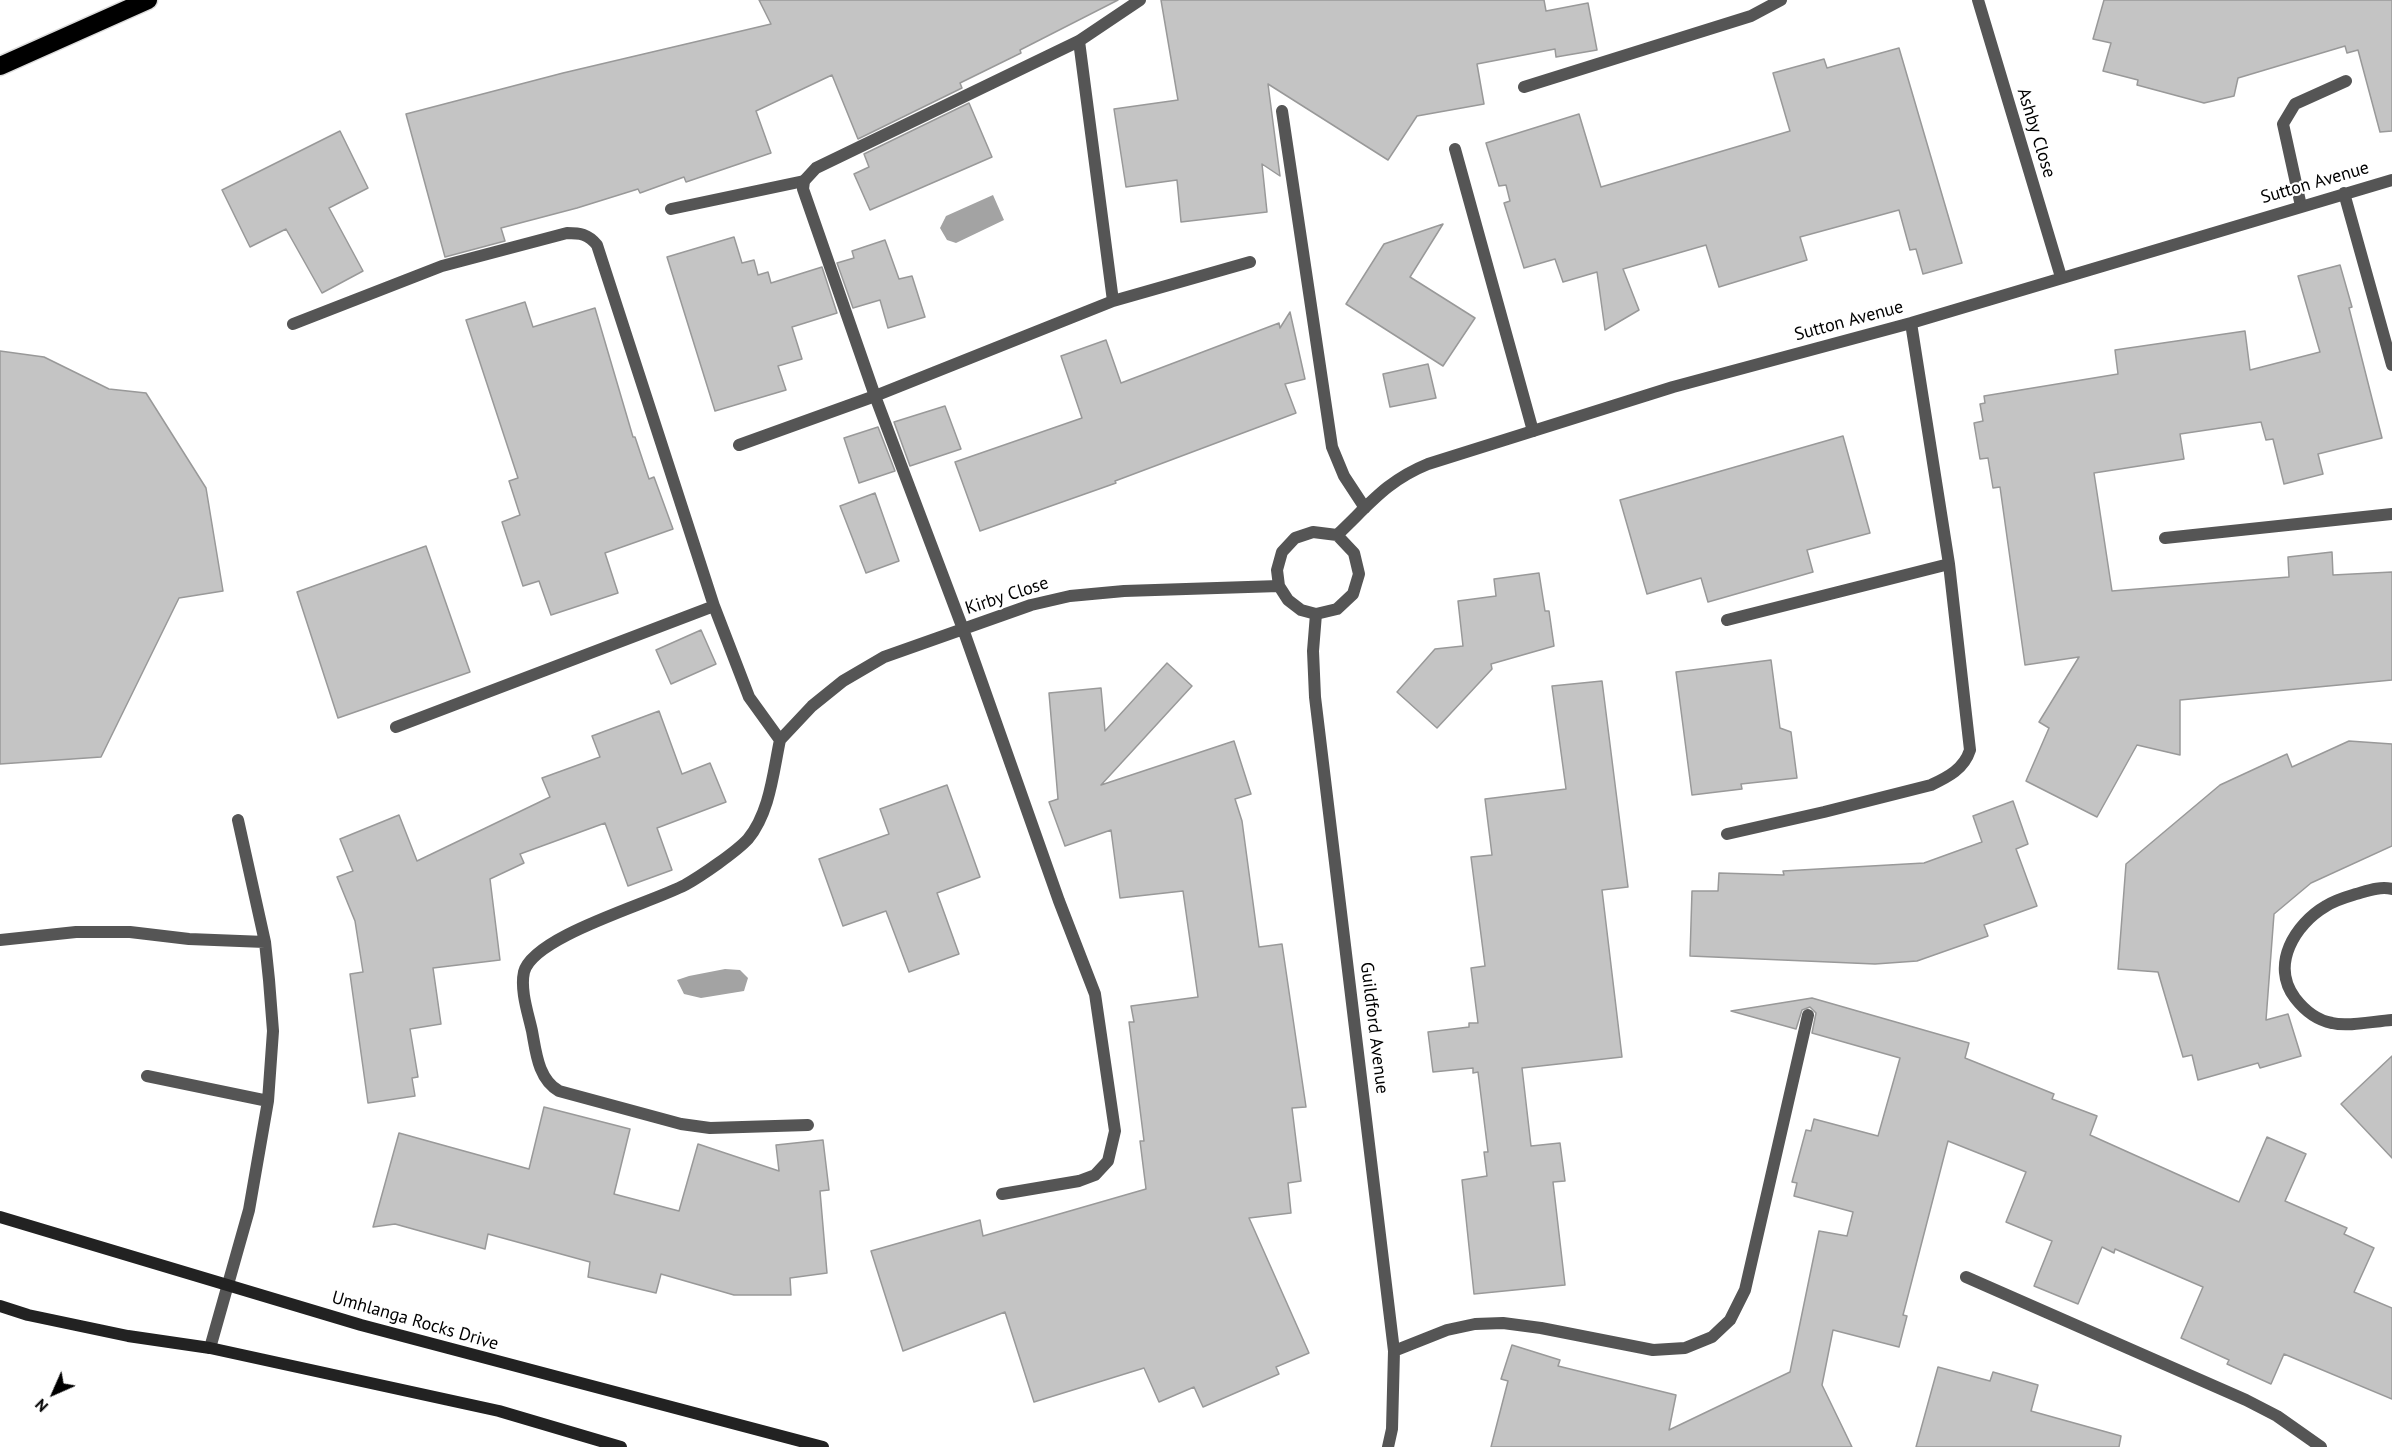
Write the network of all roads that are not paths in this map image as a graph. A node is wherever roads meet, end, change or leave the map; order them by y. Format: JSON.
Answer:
{"nodes":[{"id":1,"x":148,"y":0,"type":"edge"},
{"id":2,"x":1140,"y":0,"type":"edge"},
{"id":3,"x":1781,"y":0,"type":"edge"},
{"id":4,"x":1978,"y":0,"type":"edge"},
{"id":5,"x":1079,"y":41,"type":"junction"},
{"id":6,"x":0,"y":66,"type":"edge"},
{"id":7,"x":2346,"y":81,"type":"dead end"},
{"id":8,"x":1524,"y":87,"type":"dead end"},
{"id":9,"x":1282,"y":111,"type":"dead end"},
{"id":10,"x":1455,"y":149,"type":"dead end"},
{"id":11,"x":2392,"y":180,"type":"edge"},
{"id":12,"x":804,"y":181,"type":"junction"},
{"id":13,"x":2344,"y":193,"type":"junction"},
{"id":14,"x":2301,"y":206,"type":"junction"},
{"id":15,"x":671,"y":209,"type":"dead end"},
{"id":16,"x":1250,"y":262,"type":"dead end"},
{"id":17,"x":2061,"y":277,"type":"junction"},
{"id":18,"x":1113,"y":301,"type":"junction"},
{"id":19,"x":1911,"y":323,"type":"junction"},
{"id":20,"x":293,"y":324,"type":"dead end"},
{"id":21,"x":2392,"y":365,"type":"edge"},
{"id":22,"x":875,"y":396,"type":"junction"},
{"id":23,"x":1533,"y":430,"type":"junction"},
{"id":24,"x":739,"y":445,"type":"dead end"},
{"id":25,"x":1365,"y":508,"type":"junction"},
{"id":26,"x":2392,"y":514,"type":"edge"},
{"id":27,"x":1337,"y":535,"type":"junction"},
{"id":28,"x":2165,"y":538,"type":"dead end"},
{"id":29,"x":1949,"y":564,"type":"junction"},
{"id":30,"x":1279,"y":586,"type":"junction"},
{"id":31,"x":714,"y":606,"type":"junction"},
{"id":32,"x":1316,"y":614,"type":"junction"},
{"id":33,"x":1726,"y":620,"type":"dead end"},
{"id":34,"x":963,"y":629,"type":"junction"},
{"id":35,"x":396,"y":727,"type":"dead end"},
{"id":36,"x":780,"y":740,"type":"junction"},
{"id":37,"x":238,"y":820,"type":"dead end"},
{"id":38,"x":1727,"y":834,"type":"dead end"},
{"id":39,"x":2392,"y":889,"type":"edge"},
{"id":40,"x":0,"y":940,"type":"edge"},
{"id":41,"x":264,"y":942,"type":"junction"},
{"id":42,"x":1808,"y":1014,"type":"dead end"},
{"id":43,"x":2392,"y":1020,"type":"edge"},
{"id":44,"x":147,"y":1076,"type":"dead end"},
{"id":45,"x":268,"y":1101,"type":"junction"},
{"id":46,"x":808,"y":1125,"type":"dead end"},
{"id":47,"x":1002,"y":1194,"type":"dead end"},
{"id":48,"x":0,"y":1217,"type":"edge"},
{"id":49,"x":1966,"y":1277,"type":"dead end"},
{"id":50,"x":226,"y":1285,"type":"junction"},
{"id":51,"x":0,"y":1306,"type":"edge"},
{"id":52,"x":210,"y":1348,"type":"junction"},
{"id":53,"x":1394,"y":1351,"type":"junction"},
{"id":54,"x":621,"y":1447,"type":"edge"},
{"id":55,"x":823,"y":1447,"type":"edge"},
{"id":56,"x":1388,"y":1447,"type":"edge"},
{"id":57,"x":2321,"y":1447,"type":"edge"}],
"edges":[{"from":1,"to":6,"type":"highway"},
{"from":2,"to":5,"type":"street"},
{"from":3,"to":8,"type":"street"},
{"from":4,"to":17,"type":"street","name":"Ashby Close"},
{"from":5,"to":12,"type":"street"},
{"from":5,"to":18,"type":"street"},
{"from":7,"to":14,"type":"street"},
{"from":9,"to":25,"type":"street"},
{"from":10,"to":23,"type":"street"},
{"from":11,"to":13,"type":"street","name":"Sutton Avenue"},
{"from":12,"to":15,"type":"street"},
{"from":12,"to":22,"type":"street"},
{"from":13,"to":14,"type":"street","name":"Sutton Avenue"},
{"from":13,"to":21,"type":"street"},
{"from":14,"to":17,"type":"street","name":"Sutton Avenue"},
{"from":16,"to":18,"type":"street"},
{"from":17,"to":19,"type":"street","name":"Sutton Avenue"},
{"from":18,"to":22,"type":"street"},
{"from":19,"to":23,"type":"street","name":"Sutton Avenue"},
{"from":19,"to":29,"type":"street"},
{"from":20,"to":31,"type":"street"},
{"from":22,"to":24,"type":"street"},
{"from":22,"to":34,"type":"street"},
{"from":23,"to":25,"type":"street","name":"Sutton Avenue"},
{"from":25,"to":27,"type":"street","name":"Sutton Avenue"},
{"from":26,"to":28,"type":"street"},
{"from":27,"to":30,"type":"street"},
{"from":27,"to":32,"type":"street"},
{"from":29,"to":33,"type":"street"},
{"from":29,"to":38,"type":"street"},
{"from":30,"to":32,"type":"street"},
{"from":30,"to":34,"type":"street","name":"Kirby Close"},
{"from":31,"to":35,"type":"street"},
{"from":31,"to":36,"type":"street"},
{"from":32,"to":53,"type":"street","name":"Guildford Avenue"},
{"from":34,"to":36,"type":"street","name":"Kirby Close"},
{"from":34,"to":47,"type":"street"},
{"from":36,"to":46,"type":"street"},
{"from":37,"to":41,"type":"street"},
{"from":39,"to":43,"type":"street"},
{"from":40,"to":41,"type":"street"},
{"from":41,"to":45,"type":"street"},
{"from":42,"to":53,"type":"street"},
{"from":44,"to":45,"type":"street"},
{"from":45,"to":50,"type":"street"},
{"from":48,"to":50,"type":"main road","name":"Umhlanga Rocks Drive"},
{"from":49,"to":57,"type":"street"},
{"from":50,"to":52,"type":"street"},
{"from":50,"to":55,"type":"main road","name":"Umhlanga Rocks Drive"},
{"from":51,"to":52,"type":"main road"},
{"from":52,"to":54,"type":"main road"},
{"from":53,"to":56,"type":"street","name":"Guildford Avenue"}]}
